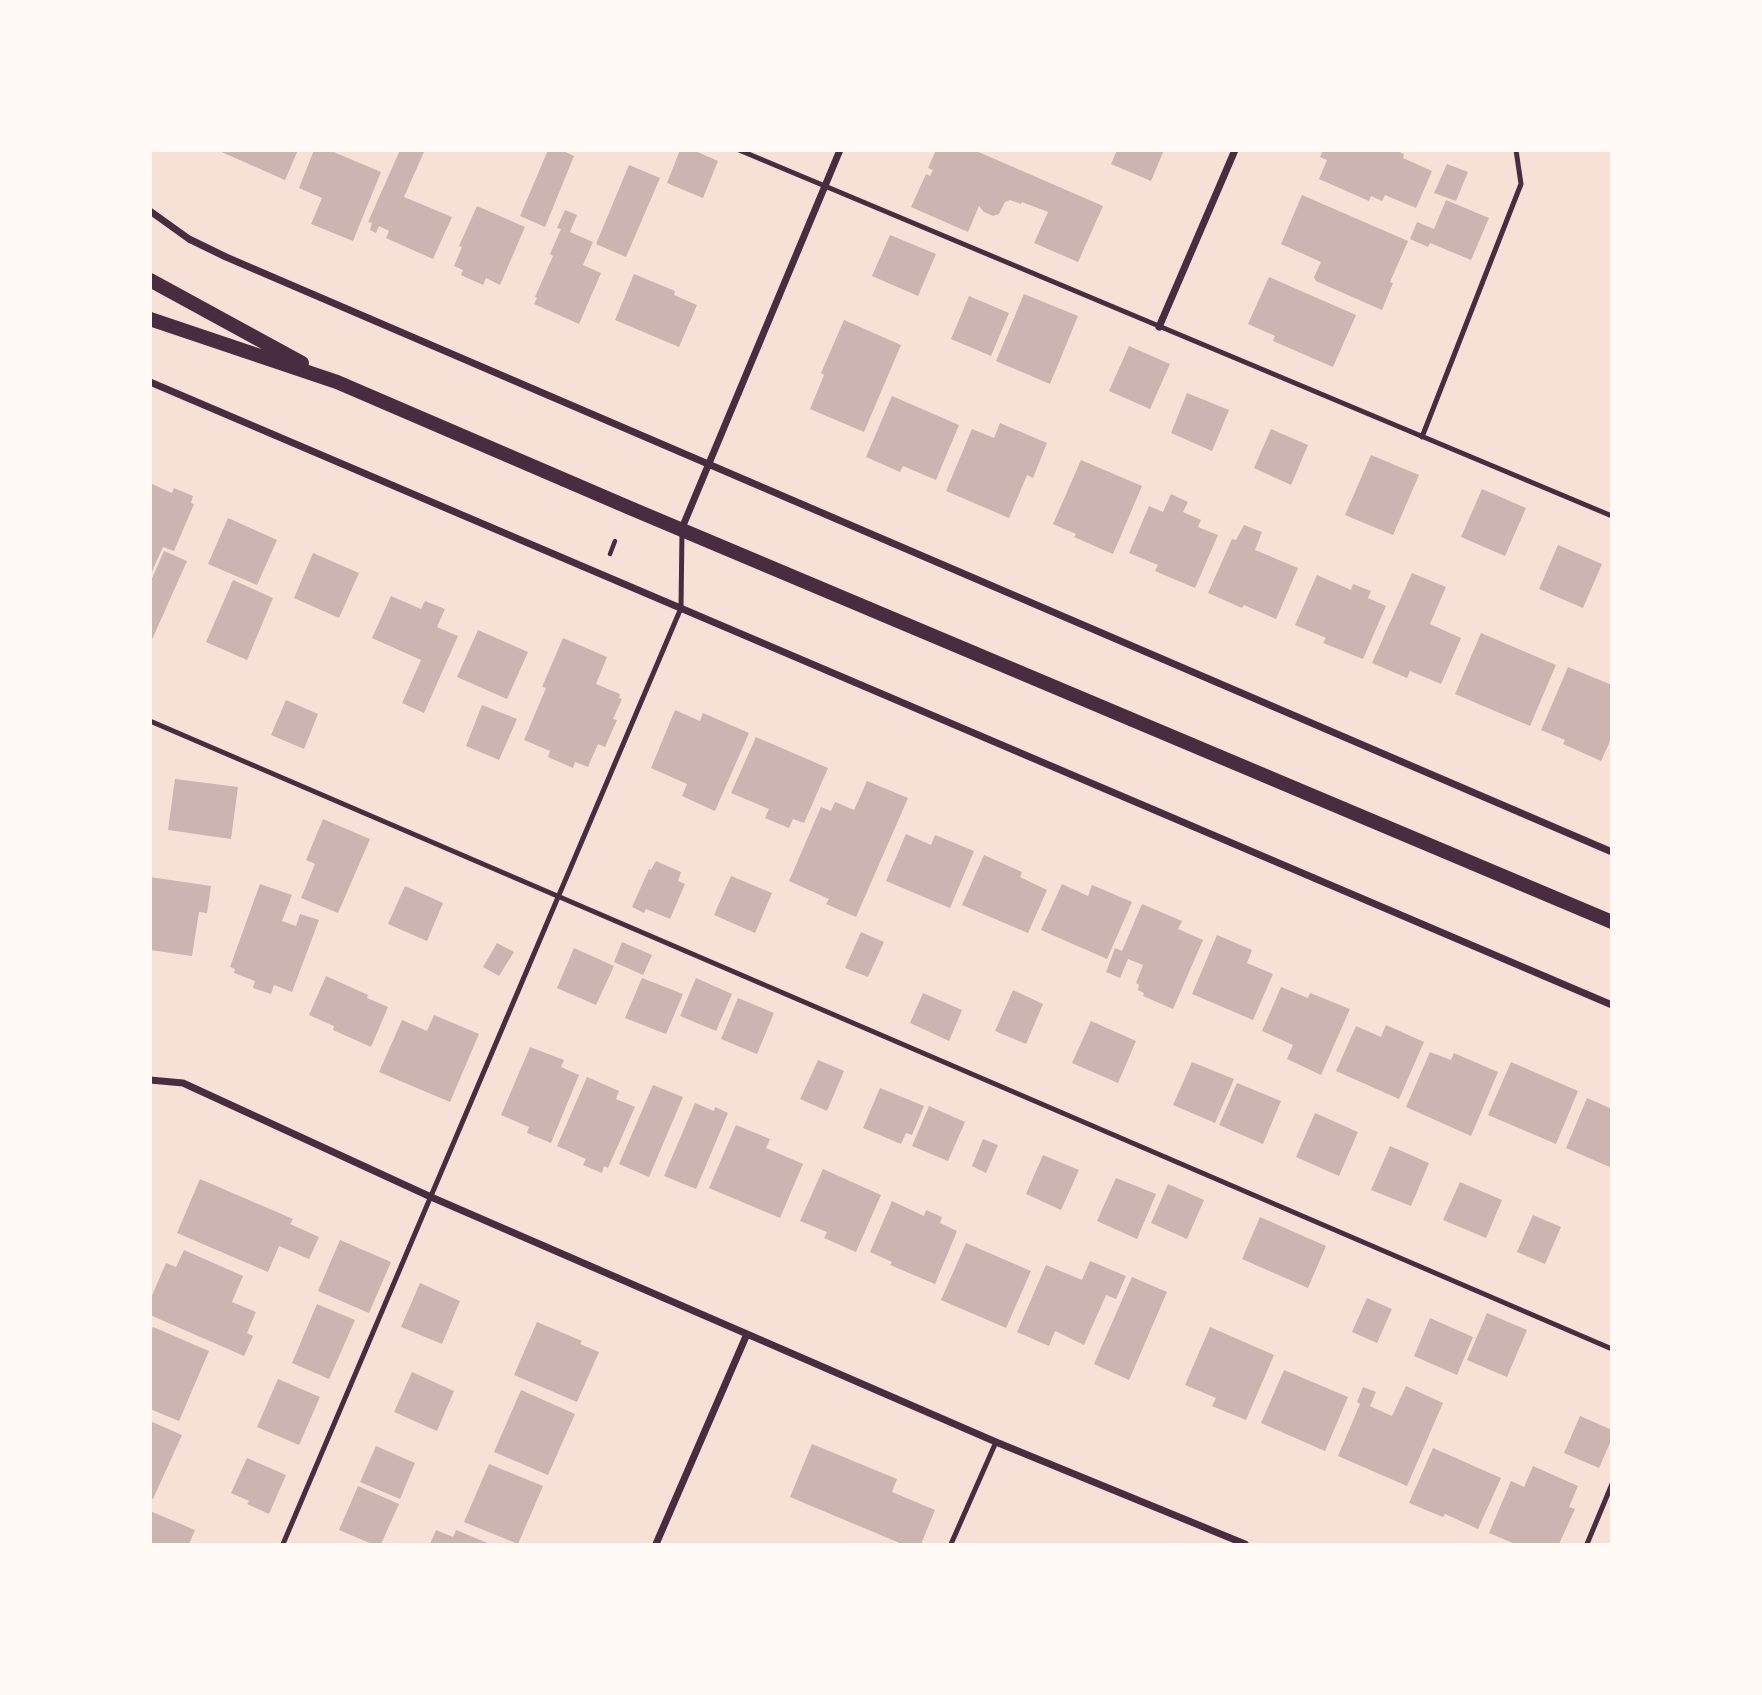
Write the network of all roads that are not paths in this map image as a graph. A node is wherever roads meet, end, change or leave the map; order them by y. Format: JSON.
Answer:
{"nodes":[{"id":1,"x":739,"y":150,"type":"edge"},
{"id":2,"x":840,"y":150,"type":"edge"},
{"id":3,"x":1235,"y":150,"type":"edge"},
{"id":4,"x":1516,"y":150,"type":"edge"},
{"id":5,"x":825,"y":188,"type":"junction"},
{"id":6,"x":150,"y":211,"type":"edge"},
{"id":7,"x":150,"y":280,"type":"edge"},
{"id":8,"x":150,"y":319,"type":"edge"},
{"id":9,"x":1159,"y":327,"type":"junction"},
{"id":10,"x":150,"y":382,"type":"edge"},
{"id":11,"x":337,"y":382,"type":"junction"},
{"id":12,"x":1422,"y":437,"type":"junction"},
{"id":13,"x":708,"y":464,"type":"junction"},
{"id":14,"x":1612,"y":516,"type":"edge"},
{"id":15,"x":682,"y":528,"type":"junction"},
{"id":16,"x":681,"y":608,"type":"junction"},
{"id":17,"x":150,"y":721,"type":"edge"},
{"id":18,"x":1612,"y":852,"type":"edge"},
{"id":19,"x":558,"y":898,"type":"junction"},
{"id":20,"x":1612,"y":922,"type":"edge"},
{"id":21,"x":1612,"y":1005,"type":"edge"},
{"id":22,"x":150,"y":1080,"type":"edge"},
{"id":23,"x":431,"y":1197,"type":"junction"},
{"id":24,"x":747,"y":1334,"type":"junction"},
{"id":25,"x":1612,"y":1349,"type":"edge"},
{"id":26,"x":996,"y":1442,"type":"junction"},
{"id":27,"x":1612,"y":1484,"type":"edge"},
{"id":28,"x":283,"y":1545,"type":"edge"},
{"id":29,"x":656,"y":1545,"type":"edge"},
{"id":30,"x":951,"y":1545,"type":"edge"},
{"id":31,"x":1245,"y":1545,"type":"edge"},
{"id":32,"x":1587,"y":1545,"type":"edge"}],
"edges":[{"from":1,"to":5,"type":"lane"},
{"from":2,"to":5,"type":"street"},
{"from":3,"to":9,"type":"street"},
{"from":4,"to":12,"type":"lane"},
{"from":5,"to":9,"type":"lane"},
{"from":5,"to":13,"type":"street"},
{"from":6,"to":13,"type":"street"},
{"from":7,"to":11,"type":"main road"},
{"from":8,"to":11,"type":"main road"},
{"from":9,"to":12,"type":"lane"},
{"from":10,"to":16,"type":"street"},
{"from":11,"to":15,"type":"main road"},
{"from":12,"to":14,"type":"lane"},
{"from":13,"to":15,"type":"street"},
{"from":13,"to":18,"type":"street"},
{"from":15,"to":16,"type":"lane"},
{"from":15,"to":20,"type":"main road"},
{"from":16,"to":19,"type":"lane"},
{"from":16,"to":21,"type":"street"},
{"from":17,"to":19,"type":"lane"},
{"from":19,"to":23,"type":"lane"},
{"from":19,"to":25,"type":"lane"},
{"from":22,"to":23,"type":"street"},
{"from":23,"to":24,"type":"street"},
{"from":23,"to":28,"type":"lane"},
{"from":24,"to":26,"type":"street"},
{"from":24,"to":29,"type":"street"},
{"from":26,"to":30,"type":"lane"},
{"from":26,"to":31,"type":"street"},
{"from":27,"to":32,"type":"lane"}]}
